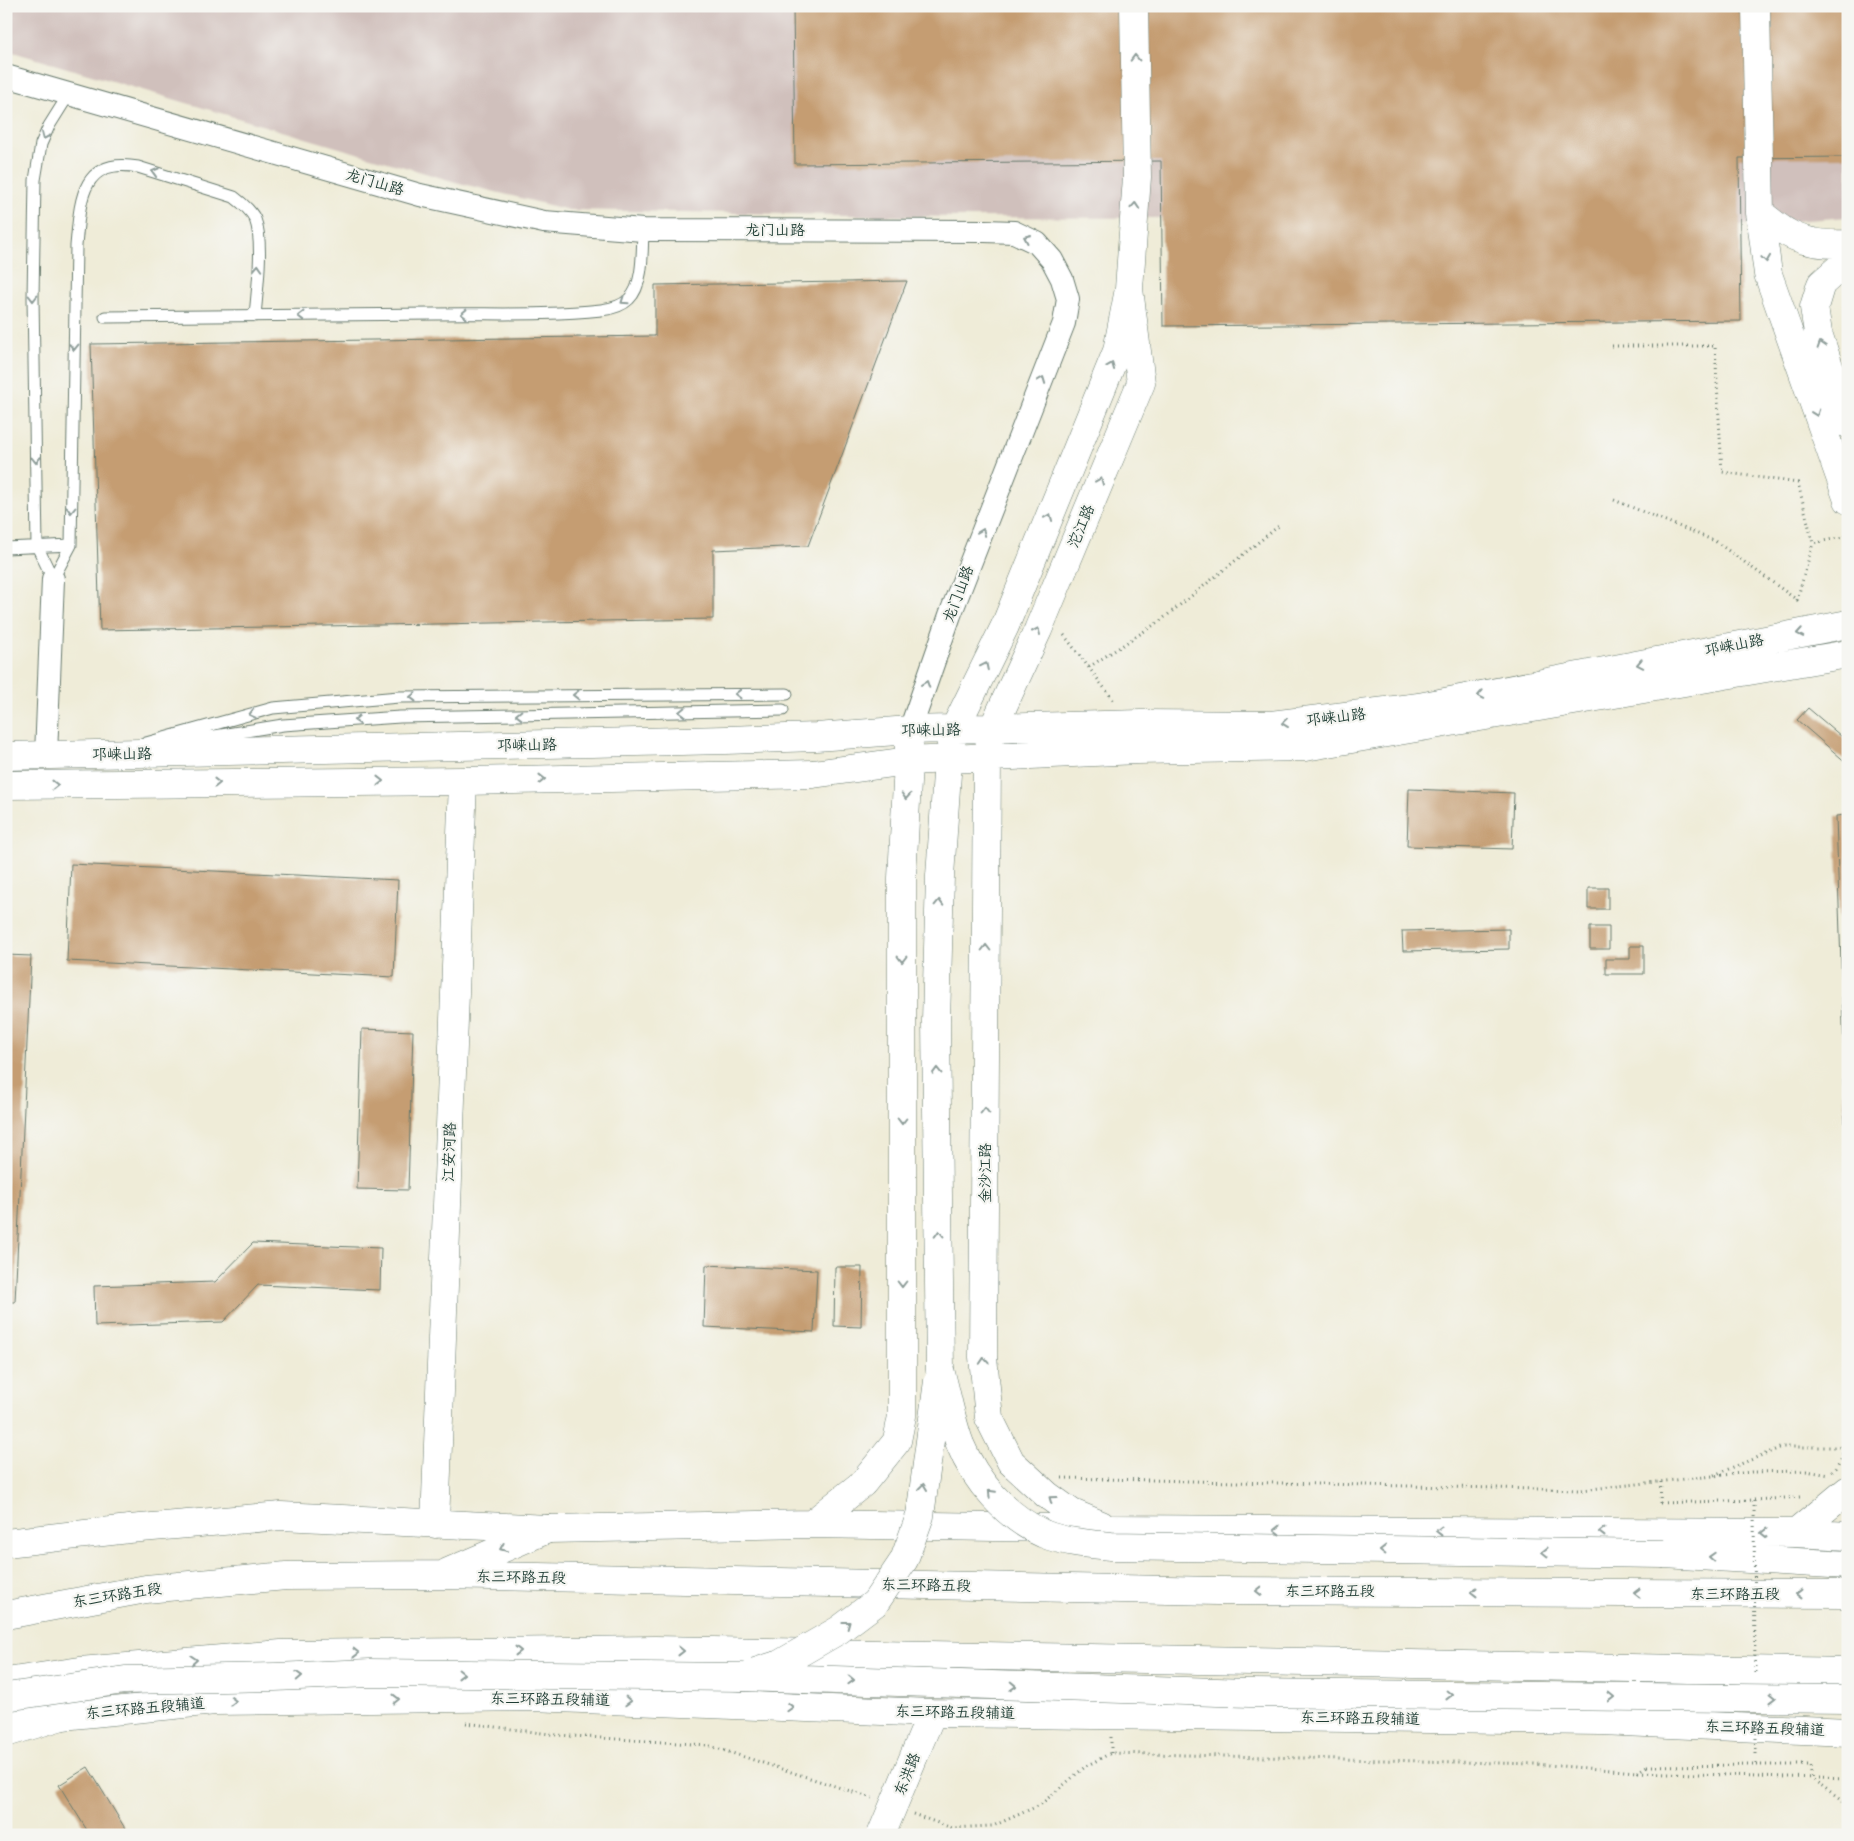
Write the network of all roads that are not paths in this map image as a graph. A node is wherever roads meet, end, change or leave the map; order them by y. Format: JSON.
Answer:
{"nodes":[{"id":1,"x":1134,"y":6,"type":"edge"},
{"id":2,"x":1153,"y":6,"type":"edge"},
{"id":3,"x":1739,"y":6,"type":"edge"},
{"id":4,"x":1756,"y":6,"type":"edge"},
{"id":5,"x":6,"y":76,"type":"edge"},
{"id":6,"x":69,"y":94,"type":"junction"},
{"id":7,"x":1759,"y":175,"type":"junction"},
{"id":8,"x":1137,"y":177,"type":"junction"},
{"id":9,"x":1760,"y":213,"type":"junction"},
{"id":10,"x":643,"y":230,"type":"junction"},
{"id":11,"x":1848,"y":244,"type":"edge"},
{"id":12,"x":1848,"y":260,"type":"edge"},
{"id":13,"x":1129,"y":290,"type":"junction"},
{"id":14,"x":255,"y":316,"type":"junction"},
{"id":15,"x":104,"y":318,"type":"dead end"},
{"id":16,"x":1848,"y":424,"type":"edge"},
{"id":17,"x":1848,"y":500,"type":"edge"},
{"id":18,"x":71,"y":545,"type":"junction"},
{"id":19,"x":37,"y":546,"type":"junction"},
{"id":20,"x":6,"y":548,"type":"edge"},
{"id":21,"x":52,"y":579,"type":"junction"},
{"id":22,"x":1848,"y":624,"type":"edge"},
{"id":23,"x":1848,"y":654,"type":"edge"},
{"id":24,"x":787,"y":694,"type":"dead end"},
{"id":25,"x":783,"y":710,"type":"dead end"},
{"id":26,"x":993,"y":728,"type":"junction"},
{"id":27,"x":910,"y":730,"type":"junction"},
{"id":28,"x":954,"y":730,"type":"junction"},
{"id":29,"x":104,"y":754,"type":"junction"},
{"id":30,"x":46,"y":755,"type":"junction"},
{"id":31,"x":6,"y":756,"type":"edge"},
{"id":32,"x":987,"y":757,"type":"junction"},
{"id":33,"x":948,"y":759,"type":"junction"},
{"id":34,"x":908,"y":760,"type":"junction"},
{"id":35,"x":463,"y":781,"type":"junction"},
{"id":36,"x":12,"y":787,"type":"edge"},
{"id":37,"x":940,"y":1370,"type":"junction"},
{"id":38,"x":1837,"y":1480,"type":"edge"},
{"id":39,"x":435,"y":1524,"type":"junction"},
{"id":40,"x":812,"y":1524,"type":"junction"},
{"id":41,"x":548,"y":1529,"type":"junction"},
{"id":42,"x":1111,"y":1530,"type":"junction"},
{"id":43,"x":1796,"y":1533,"type":"junction"},
{"id":44,"x":1848,"y":1536,"type":"edge"},
{"id":45,"x":6,"y":1543,"type":"edge"},
{"id":46,"x":1848,"y":1565,"type":"edge"},
{"id":47,"x":441,"y":1575,"type":"junction"},
{"id":48,"x":1848,"y":1594,"type":"edge"},
{"id":49,"x":6,"y":1615,"type":"edge"},
{"id":50,"x":1848,"y":1672,"type":"edge"},
{"id":51,"x":742,"y":1676,"type":"junction"},
{"id":52,"x":6,"y":1682,"type":"edge"},
{"id":53,"x":6,"y":1697,"type":"edge"},
{"id":54,"x":1848,"y":1699,"type":"edge"},
{"id":55,"x":932,"y":1712,"type":"junction"},
{"id":56,"x":6,"y":1715,"type":"edge"},
{"id":57,"x":62,"y":1716,"type":"junction"},
{"id":58,"x":1848,"y":1732,"type":"edge"},
{"id":59,"x":6,"y":1733,"type":"edge"},
{"id":60,"x":882,"y":1835,"type":"edge"}],
"edges":[{"from":8,"to":1,"type":"main road","one_way":true},
{"from":2,"to":8,"type":"main road"},
{"from":3,"to":7,"type":"main road"},
{"from":4,"to":7,"type":"main road"},
{"from":5,"to":6,"type":"street","name":"龙门山路"},
{"from":6,"to":10,"type":"street","name":"龙门山路"},
{"from":6,"to":19,"type":"lane","one_way":true},
{"from":7,"to":9,"type":"main road"},
{"from":13,"to":8,"type":"main road","one_way":true},
{"from":9,"to":11,"type":"main road"},
{"from":9,"to":17,"type":"main road","one_way":true},
{"from":10,"to":14,"type":"lane","one_way":true},
{"from":27,"to":10,"type":"street","name":"龙门山路","one_way":true},
{"from":16,"to":12,"type":"main road","one_way":true},
{"from":26,"to":13,"type":"main road","name":"沱江路","one_way":true},
{"from":28,"to":13,"type":"main road","one_way":true},
{"from":14,"to":15,"type":"lane"},
{"from":14,"to":18,"type":"lane","one_way":true},
{"from":18,"to":19,"type":"lane"},
{"from":18,"to":21,"type":"lane"},
{"from":19,"to":20,"type":"lane"},
{"from":19,"to":21,"type":"lane"},
{"from":21,"to":30,"type":"street"},
{"from":22,"to":26,"type":"main road","name":"邛崃山路","one_way":true},
{"from":23,"to":32,"type":"main road","name":"邛崃山路"},
{"from":24,"to":29,"type":"lane","one_way":true},
{"from":25,"to":29,"type":"lane","one_way":true},
{"from":26,"to":28,"type":"main road","name":"邛崃山路"},
{"from":26,"to":32,"type":"main road","name":"沱江路"},
{"from":27,"to":28,"type":"main road","name":"邛崃山路"},
{"from":27,"to":29,"type":"main road","name":"邛崃山路"},
{"from":27,"to":34,"type":"main road"},
{"from":28,"to":33,"type":"main road"},
{"from":29,"to":30,"type":"main road","name":"邛崃山路"},
{"from":30,"to":31,"type":"main road","name":"邛崃山路"},
{"from":32,"to":33,"type":"main road","name":"邛崃山路"},
{"from":42,"to":32,"type":"main road","name":"金沙江路","one_way":true},
{"from":33,"to":34,"type":"main road","name":"邛崃山路"},
{"from":37,"to":33,"type":"main road","one_way":true},
{"from":35,"to":34,"type":"main road","name":"邛崃山路","one_way":true},
{"from":34,"to":40,"type":"main road","one_way":true},
{"from":36,"to":35,"type":"main road","name":"邛崃山路","one_way":true},
{"from":35,"to":39,"type":"main road","name":"江安河路"},
{"from":46,"to":37,"type":"main road","one_way":true,"bridge":true},
{"from":51,"to":37,"type":"main road","one_way":true,"bridge":true},
{"from":38,"to":43,"type":"main road"},
{"from":39,"to":41,"type":"main road"},
{"from":39,"to":45,"type":"main road"},
{"from":40,"to":41,"type":"main road"},
{"from":40,"to":42,"type":"main road"},
{"from":41,"to":47,"type":"main road","one_way":true},
{"from":43,"to":42,"type":"main road","one_way":true},
{"from":43,"to":44,"type":"main road"},
{"from":48,"to":47,"type":"main road","name":"东三环路五段","one_way":true},
{"from":47,"to":49,"type":"main road","name":"东三环路五段"},
{"from":52,"to":50,"type":"main road","one_way":true},
{"from":53,"to":51,"type":"main road","one_way":true,"bridge":true},
{"from":51,"to":54,"type":"main road","one_way":true,"bridge":true},
{"from":57,"to":55,"type":"main road","name":"东三环路五段辅道","one_way":true},
{"from":55,"to":58,"type":"main road","name":"东三环路五段辅道"},
{"from":55,"to":60,"type":"main road","name":"东洪路"},
{"from":56,"to":57,"type":"main road"},
{"from":57,"to":59,"type":"main road"}]}
